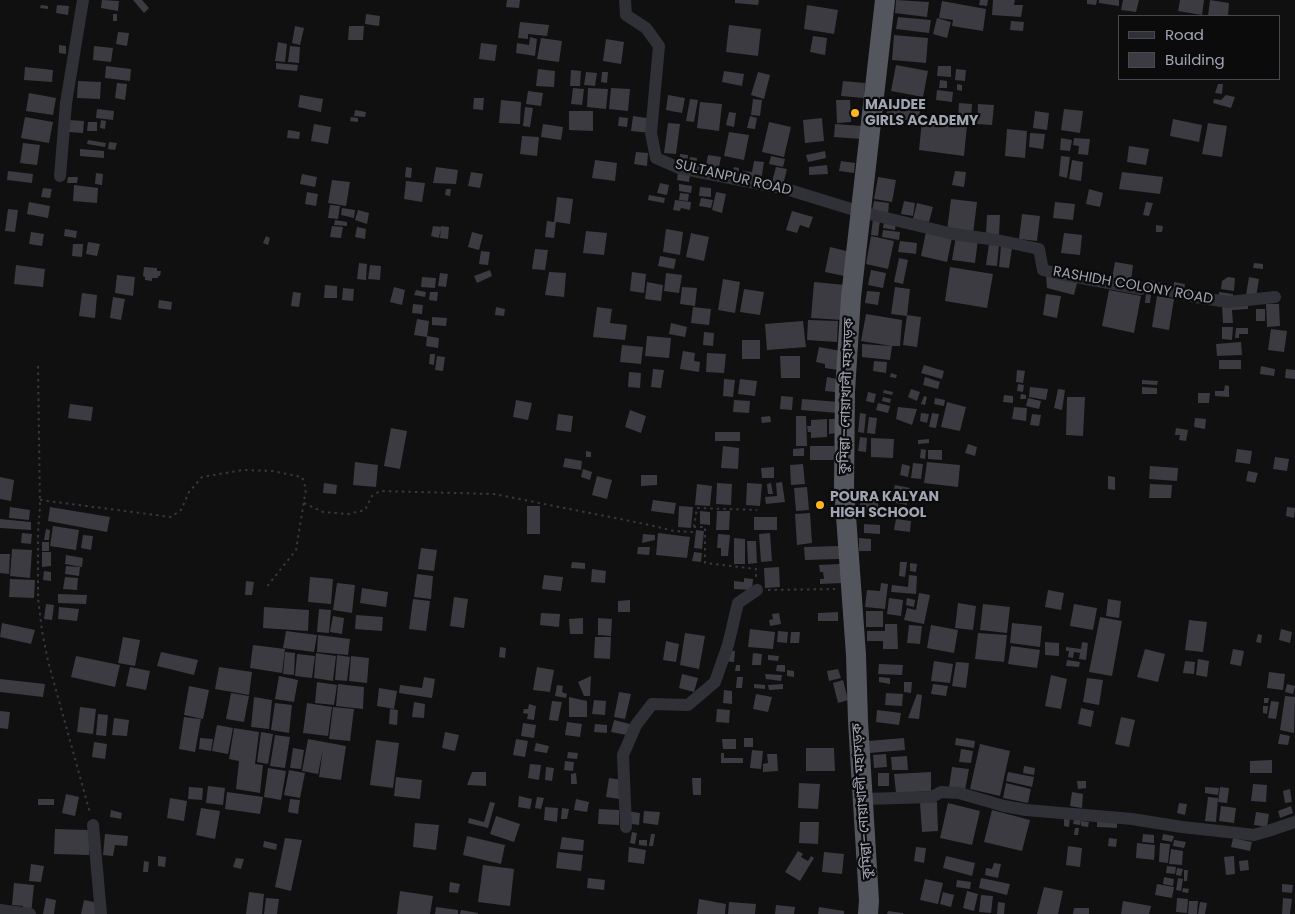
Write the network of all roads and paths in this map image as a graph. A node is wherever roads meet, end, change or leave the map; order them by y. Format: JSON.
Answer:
{"nodes":[{"id":1,"x":82,"y":0,"type":"edge"},
{"id":2,"x":625,"y":0,"type":"edge"},
{"id":3,"x":885,"y":0,"type":"edge"},
{"id":4,"x":60,"y":176,"type":"dead end"},
{"id":5,"x":861,"y":212,"type":"junction"},
{"id":6,"x":1275,"y":297,"type":"dead end"},
{"id":7,"x":38,"y":366,"type":"dead end"},
{"id":8,"x":40,"y":500,"type":"junction"},
{"id":9,"x":304,"y":503,"type":"junction"},
{"id":10,"x":757,"y":510,"type":"dead end"},
{"id":11,"x":694,"y":527,"type":"junction"},
{"id":12,"x":265,"y":589,"type":"dead end"},
{"id":13,"x":850,"y":589,"type":"junction"},
{"id":14,"x":757,"y":590,"type":"junction"},
{"id":15,"x":863,"y":799,"type":"junction"},
{"id":16,"x":1295,"y":822,"type":"edge"},
{"id":17,"x":93,"y":825,"type":"joint"},
{"id":18,"x":626,"y":827,"type":"dead end"},
{"id":19,"x":0,"y":910,"type":"edge"},
{"id":20,"x":30,"y":914,"type":"edge"},
{"id":21,"x":101,"y":914,"type":"edge"},
{"id":22,"x":868,"y":914,"type":"edge"}],
"edges":[{"from":1,"to":4,"type":"street"},
{"from":2,"to":5,"type":"street","name":"SULTANPUR ROAD"},
{"from":3,"to":5,"type":"highway","name":"কুমিল্লা–নোয়াখালী মহাসড়ক"},
{"from":5,"to":6,"type":"street","name":"RASHIDH COLONY ROAD"},
{"from":5,"to":13,"type":"highway","name":"কুমিল্লা–নোয়াখালী মহাসড়ক"},
{"from":7,"to":8,"type":"path"},
{"from":8,"to":9,"type":"path"},
{"from":8,"to":17,"type":"path"},
{"from":9,"to":11,"type":"path"},
{"from":9,"to":12,"type":"path"},
{"from":10,"to":11,"type":"path"},
{"from":11,"to":14,"type":"path"},
{"from":13,"to":14,"type":"path"},
{"from":13,"to":15,"type":"highway","name":"কুমিল্লা–নোয়াখালী মহাসড়ক"},
{"from":14,"to":18,"type":"street"},
{"from":15,"to":16,"type":"street"},
{"from":15,"to":22,"type":"highway","name":"কুমিল্লা–নোয়াখালী মহাসড়ক"},
{"from":17,"to":21,"type":"street"},
{"from":19,"to":20,"type":"street"}]}
